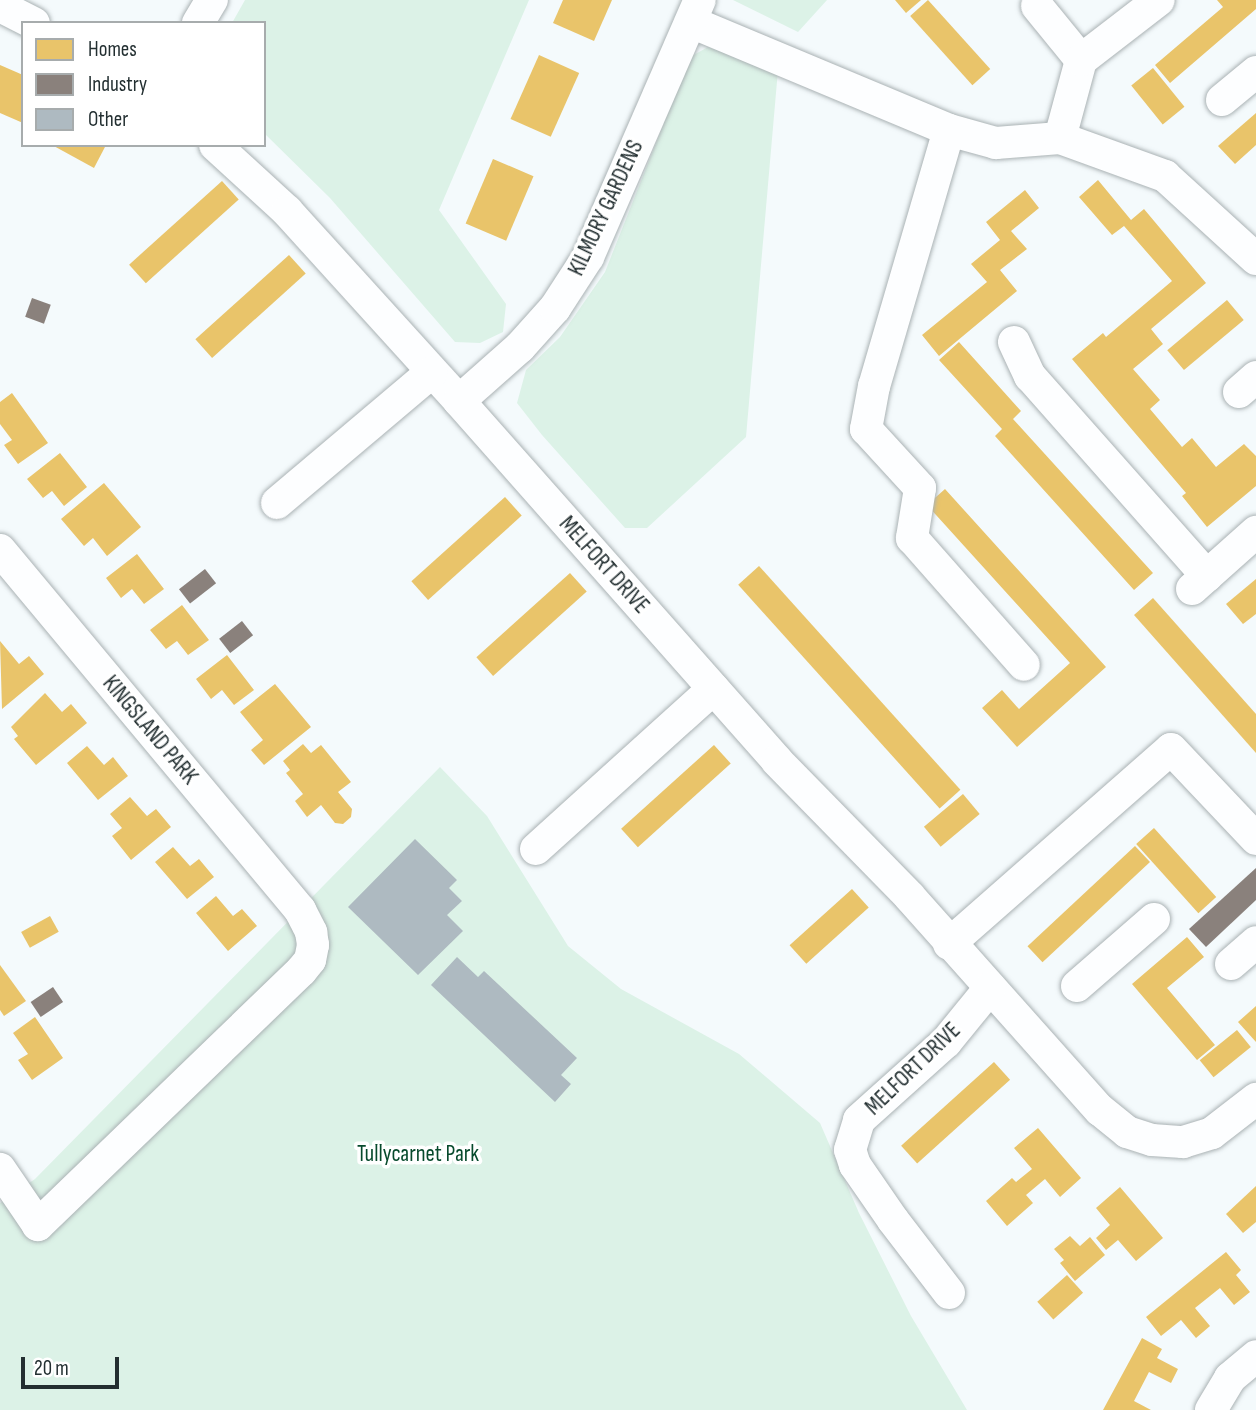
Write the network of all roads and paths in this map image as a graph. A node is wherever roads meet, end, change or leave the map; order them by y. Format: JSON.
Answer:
{"nodes":[{"id":1,"x":212,"y":0,"type":"edge"},
{"id":2,"x":1159,"y":0,"type":"edge"},
{"id":3,"x":0,"y":6,"type":"edge"},
{"id":4,"x":1037,"y":6,"type":"dead end"},
{"id":5,"x":696,"y":11,"type":"edge"},
{"id":6,"x":30,"y":21,"type":"edge"},
{"id":7,"x":199,"y":21,"type":"edge"},
{"id":8,"x":1081,"y":60,"type":"junction"},
{"id":9,"x":1256,"y":72,"type":"edge"},
{"id":10,"x":1222,"y":100,"type":"dead end"},
{"id":11,"x":949,"y":130,"type":"junction"},
{"id":12,"x":1060,"y":138,"type":"junction"},
{"id":13,"x":217,"y":147,"type":"edge"},
{"id":14,"x":1256,"y":259,"type":"edge"},
{"id":15,"x":1014,"y":342,"type":"dead end"},
{"id":16,"x":431,"y":373,"type":"junction"},
{"id":17,"x":459,"y":401,"type":"junction"},
{"id":18,"x":277,"y":503,"type":"dead end"},
{"id":19,"x":1256,"y":532,"type":"edge"},
{"id":20,"x":0,"y":550,"type":"edge"},
{"id":21,"x":1024,"y":665,"type":"dead end"},
{"id":22,"x":713,"y":689,"type":"junction"},
{"id":23,"x":1256,"y":839,"type":"edge"},
{"id":24,"x":536,"y":849,"type":"dead end"},
{"id":25,"x":1154,"y":919,"type":"dead end"},
{"id":26,"x":1256,"y":942,"type":"edge"},
{"id":27,"x":950,"y":944,"type":"junction"},
{"id":28,"x":1231,"y":964,"type":"dead end"},
{"id":29,"x":1077,"y":986,"type":"dead end"},
{"id":30,"x":990,"y":988,"type":"junction"},
{"id":31,"x":1256,"y":1099,"type":"edge"},
{"id":32,"x":7,"y":1180,"type":"edge"},
{"id":33,"x":949,"y":1293,"type":"dead end"},
{"id":34,"x":1256,"y":1356,"type":"edge"},
{"id":35,"x":1211,"y":1410,"type":"edge"}],
"edges":[{"from":1,"to":7,"type":"street"},
{"from":2,"to":8,"type":"street"},
{"from":3,"to":6,"type":"street"},
{"from":4,"to":8,"type":"street"},
{"from":5,"to":11,"type":"street","name":"KILMORY GARDENS"},
{"from":5,"to":17,"type":"street","name":"KILMORY GARDENS"},
{"from":8,"to":12,"type":"street"},
{"from":9,"to":10,"type":"street"},
{"from":11,"to":12,"type":"street","name":"KILMORY GARDENS"},
{"from":11,"to":21,"type":"street"},
{"from":12,"to":14,"type":"street","name":"KILMORY GARDENS"},
{"from":13,"to":16,"type":"street","name":"MELFORT DRIVE"},
{"from":15,"to":19,"type":"street"},
{"from":16,"to":17,"type":"street","name":"MELFORT DRIVE"},
{"from":16,"to":18,"type":"street"},
{"from":17,"to":22,"type":"street","name":"MELFORT DRIVE"},
{"from":20,"to":32,"type":"street","name":"KINGSLAND PARK"},
{"from":22,"to":24,"type":"street"},
{"from":22,"to":27,"type":"street","name":"MELFORT DRIVE"},
{"from":23,"to":27,"type":"street"},
{"from":25,"to":29,"type":"street"},
{"from":26,"to":28,"type":"street"},
{"from":27,"to":30,"type":"street","name":"MELFORT DRIVE"},
{"from":30,"to":31,"type":"street","name":"MELFORT DRIVE"},
{"from":30,"to":33,"type":"street","name":"MELFORT DRIVE"},
{"from":34,"to":35,"type":"street"}]}
